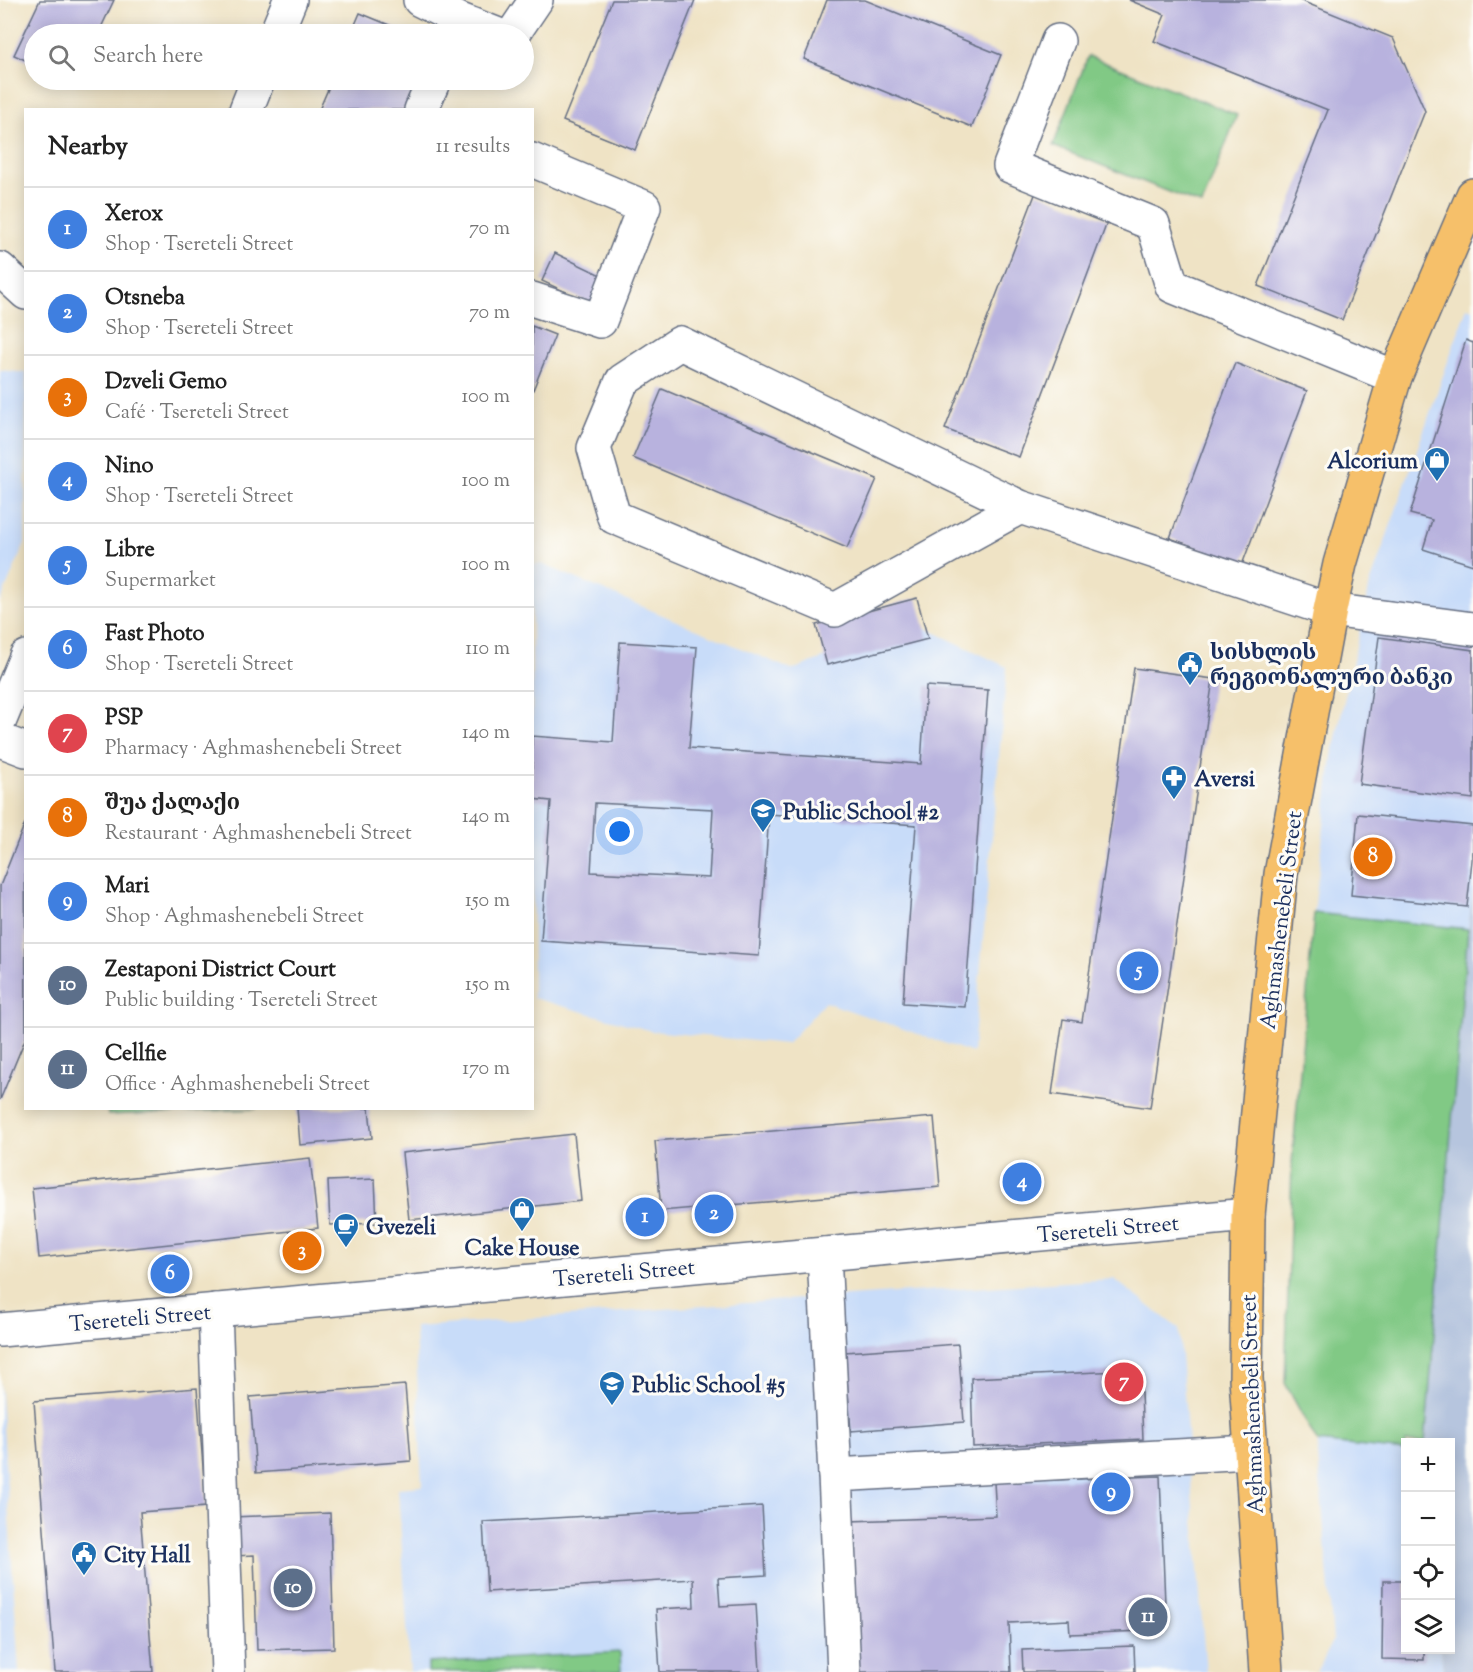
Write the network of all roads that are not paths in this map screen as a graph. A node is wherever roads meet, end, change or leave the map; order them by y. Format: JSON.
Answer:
{"nodes":[{"id":1,"x":290,"y":0,"type":"edge"},
{"id":2,"x":420,"y":0,"type":"edge"},
{"id":3,"x":536,"y":0,"type":"edge"},
{"id":4,"x":280,"y":24,"type":"edge"},
{"id":5,"x":451,"y":24,"type":"edge"},
{"id":6,"x":520,"y":24,"type":"edge"},
{"id":7,"x":1058,"y":41,"type":"dead end"},
{"id":8,"x":254,"y":90,"type":"edge"},
{"id":9,"x":430,"y":90,"type":"edge"},
{"id":10,"x":247,"y":108,"type":"edge"},
{"id":11,"x":423,"y":108,"type":"edge"},
{"id":12,"x":534,"y":161,"type":"edge"},
{"id":13,"x":1473,"y":195,"type":"edge"},
{"id":14,"x":0,"y":268,"type":"edge"},
{"id":15,"x":24,"y":291,"type":"edge"},
{"id":16,"x":534,"y":300,"type":"edge"},
{"id":17,"x":1395,"y":376,"type":"junction"},
{"id":18,"x":1020,"y":507,"type":"junction"},
{"id":19,"x":1330,"y":610,"type":"junction"},
{"id":20,"x":1473,"y":629,"type":"edge"},
{"id":21,"x":24,"y":662,"type":"edge"},
{"id":22,"x":0,"y":720,"type":"edge"},
{"id":23,"x":0,"y":740,"type":"edge"},
{"id":24,"x":24,"y":749,"type":"edge"},
{"id":25,"x":1248,"y":1215,"type":"junction"},
{"id":26,"x":824,"y":1254,"type":"junction"},
{"id":27,"x":215,"y":1310,"type":"junction"},
{"id":28,"x":0,"y":1330,"type":"edge"},
{"id":29,"x":1250,"y":1452,"type":"junction"},
{"id":30,"x":835,"y":1475,"type":"junction"},
{"id":31,"x":228,"y":1672,"type":"edge"},
{"id":32,"x":844,"y":1672,"type":"edge"},
{"id":33,"x":1266,"y":1672,"type":"edge"}],
"edges":[{"from":1,"to":4,"type":"street"},
{"from":2,"to":5,"type":"street"},
{"from":3,"to":6,"type":"street"},
{"from":7,"to":17,"type":"street"},
{"from":8,"to":10,"type":"street"},
{"from":9,"to":11,"type":"street"},
{"from":12,"to":16,"type":"street"},
{"from":13,"to":17,"type":"main road","name":"Aghmashenebeli Street"},
{"from":14,"to":15,"type":"street"},
{"from":17,"to":19,"type":"main road","name":"Aghmashenebeli Street"},
{"from":18,"to":18,"type":"street"},
{"from":18,"to":19,"type":"street"},
{"from":19,"to":20,"type":"street"},
{"from":19,"to":25,"type":"main road","name":"Aghmashenebeli Street"},
{"from":21,"to":22,"type":"street"},
{"from":23,"to":24,"type":"street"},
{"from":25,"to":26,"type":"street","name":"Tsereteli Street"},
{"from":25,"to":29,"type":"main road","name":"Aghmashenebeli Street"},
{"from":26,"to":27,"type":"street","name":"Tsereteli Street"},
{"from":26,"to":30,"type":"street"},
{"from":27,"to":28,"type":"street","name":"Tsereteli Street"},
{"from":27,"to":31,"type":"street"},
{"from":29,"to":30,"type":"street"},
{"from":29,"to":33,"type":"main road","name":"Aghmashenebeli Street"},
{"from":30,"to":32,"type":"street"}]}
